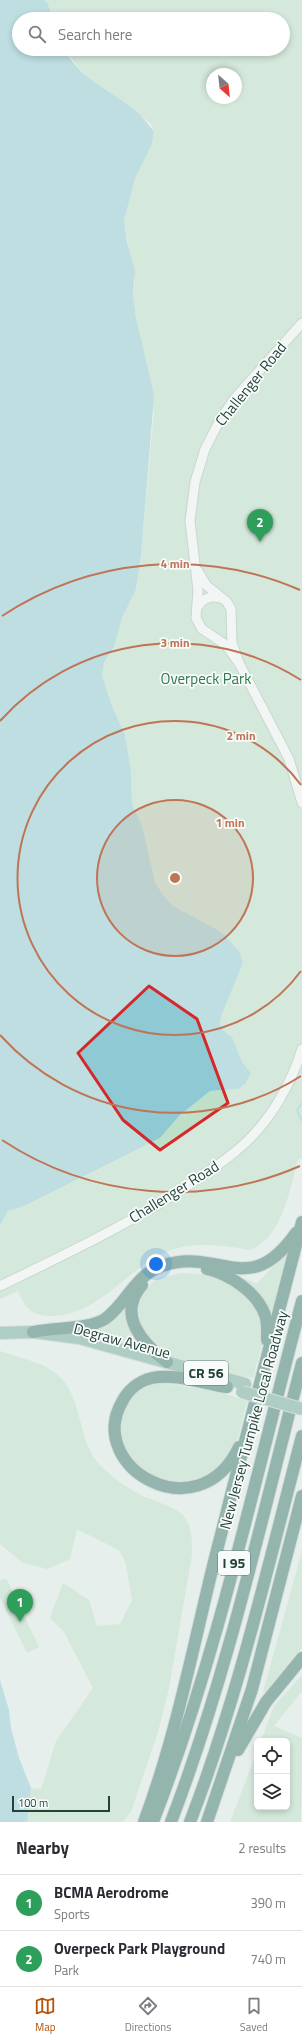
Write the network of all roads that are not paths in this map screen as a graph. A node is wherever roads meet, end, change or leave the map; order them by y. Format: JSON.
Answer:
{"nodes":[{"id":1,"x":302,"y":323,"type":"edge"},
{"id":2,"x":195,"y":565,"type":"junction"},
{"id":3,"x":220,"y":598,"type":"junction"},
{"id":4,"x":197,"y":608,"type":"junction"},
{"id":5,"x":231,"y":622,"type":"junction"},
{"id":6,"x":210,"y":633,"type":"junction"},
{"id":7,"x":239,"y":663,"type":"junction"},
{"id":8,"x":302,"y":803,"type":"edge"},
{"id":9,"x":302,"y":1049,"type":"edge"},
{"id":10,"x":301,"y":1224,"type":"edge"},
{"id":11,"x":0,"y":1286,"type":"edge"},
{"id":12,"x":302,"y":1301,"type":"edge"},
{"id":13,"x":33,"y":1332,"type":"junction"},
{"id":14,"x":0,"y":1335,"type":"edge"},
{"id":15,"x":267,"y":1356,"type":"junction"},
{"id":16,"x":167,"y":1362,"type":"junction"},
{"id":17,"x":302,"y":1363,"type":"edge"},
{"id":18,"x":227,"y":1387,"type":"junction"},
{"id":19,"x":244,"y":1388,"type":"junction"},
{"id":20,"x":302,"y":1400,"type":"edge"},
{"id":21,"x":302,"y":1408,"type":"edge"},
{"id":22,"x":250,"y":1423,"type":"junction"},
{"id":23,"x":302,"y":1436,"type":"edge"},
{"id":24,"x":302,"y":1496,"type":"edge"},
{"id":25,"x":302,"y":1658,"type":"edge"},
{"id":26,"x":224,"y":1775,"type":"junction"},
{"id":27,"x":144,"y":1822,"type":"edge"},
{"id":28,"x":153,"y":1822,"type":"edge"},
{"id":29,"x":170,"y":1822,"type":"edge"},
{"id":30,"x":190,"y":1822,"type":"edge"},
{"id":31,"x":207,"y":1822,"type":"edge"}],
"edges":[{"from":1,"to":2,"type":"street","name":"Challenger Road"},
{"from":2,"to":3,"type":"street","name":"Challenger Road"},
{"from":2,"to":4,"type":"street","name":"Challenger Road"},
{"from":3,"to":4,"type":"street"},
{"from":3,"to":5,"type":"street","name":"Challenger Road"},
{"from":4,"to":6,"type":"street","name":"Challenger Road"},
{"from":5,"to":6,"type":"street"},
{"from":5,"to":7,"type":"street","name":"Challenger Road"},
{"from":6,"to":7,"type":"street","name":"Challenger Road"},
{"from":7,"to":8,"type":"street","name":"Challenger Road"},
{"from":9,"to":11,"type":"street","name":"Challenger Road"},
{"from":10,"to":13,"type":"highway"},
{"from":10,"to":15,"type":"highway"},
{"from":12,"to":28,"type":"highway","name":"New Jersey Turnpike Local Roadway","number":"I 95"},
{"from":13,"to":14,"type":"main road","name":"Degraw Avenue","number":"CR 56"},
{"from":13,"to":16,"type":"main road","name":"Degraw Avenue","number":"CR 56"},
{"from":14,"to":18,"type":"main road","name":"Degraw Avenue","number":"CR 56"},
{"from":15,"to":16,"type":"highway"},
{"from":15,"to":22,"type":"highway"},
{"from":16,"to":19,"type":"main road","name":"Degraw Avenue","number":"CR 56"},
{"from":17,"to":29,"type":"highway","number":"I 95"},
{"from":18,"to":19,"type":"main road","name":"Degraw Avenue","number":"CR 56"},
{"from":18,"to":22,"type":"highway"},
{"from":19,"to":20,"type":"main road","name":"Degraw Avenue","number":"CR 56"},
{"from":19,"to":21,"type":"main road","name":"Degraw Avenue","number":"CR 56","bridge":true},
{"from":22,"to":27,"type":"highway"},
{"from":23,"to":30,"type":"highway","number":"I 95"},
{"from":24,"to":26,"type":"highway"},
{"from":25,"to":26,"type":"highway"},
{"from":26,"to":31,"type":"highway"}]}
